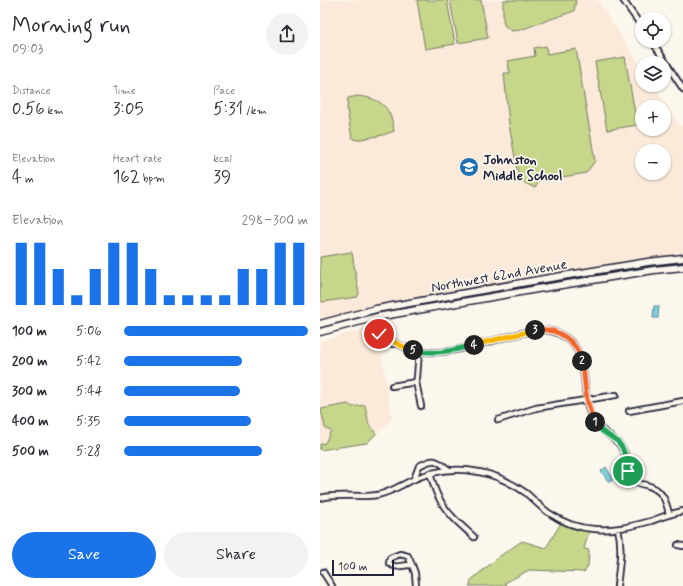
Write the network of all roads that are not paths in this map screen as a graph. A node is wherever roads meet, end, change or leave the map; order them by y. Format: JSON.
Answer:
{"nodes":[{"id":1,"x":623,"y":0,"type":"edge"},
{"id":2,"x":635,"y":17,"type":"edge"},
{"id":3,"x":657,"y":48,"type":"edge"},
{"id":4,"x":683,"y":89,"type":"edge"},
{"id":5,"x":683,"y":258,"type":"edge"},
{"id":6,"x":683,"y":267,"type":"edge"},
{"id":7,"x":320,"y":324,"type":"edge"},
{"id":8,"x":320,"y":332,"type":"edge"},
{"id":9,"x":396,"y":344,"type":"dead end"},
{"id":10,"x":419,"y":351,"type":"junction"},
{"id":11,"x":416,"y":382,"type":"junction"},
{"id":12,"x":392,"y":386,"type":"dead end"},
{"id":13,"x":616,"y":394,"type":"dead end"},
{"id":14,"x":586,"y":399,"type":"junction"},
{"id":15,"x":683,"y":401,"type":"edge"},
{"id":16,"x":421,"y":406,"type":"dead end"},
{"id":17,"x":629,"y":411,"type":"dead end"},
{"id":18,"x":498,"y":420,"type":"dead end"},
{"id":19,"x":449,"y":470,"type":"junction"},
{"id":20,"x":430,"y":473,"type":"junction"},
{"id":21,"x":414,"y":479,"type":"junction"},
{"id":22,"x":320,"y":498,"type":"edge"},
{"id":23,"x":681,"y":511,"type":"edge"},
{"id":24,"x":669,"y":514,"type":"junction"},
{"id":25,"x":618,"y":529,"type":"junction"},
{"id":26,"x":474,"y":537,"type":"dead end"},
{"id":27,"x":412,"y":565,"type":"junction"},
{"id":28,"x":323,"y":572,"type":"dead end"},
{"id":29,"x":332,"y":586,"type":"edge"},
{"id":30,"x":416,"y":586,"type":"edge"},
{"id":31,"x":617,"y":586,"type":"edge"}],
"edges":[{"from":1,"to":2,"type":"street"},
{"from":3,"to":4,"type":"street"},
{"from":5,"to":7,"type":"street","name":"Northwest 62nd Avenue"},
{"from":6,"to":8,"type":"street","name":"Northwest 62nd Avenue"},
{"from":9,"to":10,"type":"street"},
{"from":10,"to":11,"type":"street"},
{"from":10,"to":14,"type":"street"},
{"from":11,"to":12,"type":"street"},
{"from":11,"to":16,"type":"street"},
{"from":13,"to":14,"type":"street"},
{"from":14,"to":18,"type":"street"},
{"from":14,"to":24,"type":"street"},
{"from":15,"to":17,"type":"street"},
{"from":19,"to":20,"type":"street"},
{"from":19,"to":21,"type":"street"},
{"from":19,"to":25,"type":"street"},
{"from":20,"to":21,"type":"street"},
{"from":20,"to":26,"type":"street"},
{"from":21,"to":22,"type":"street"},
{"from":23,"to":24,"type":"street"},
{"from":24,"to":25,"type":"street"},
{"from":25,"to":31,"type":"street"},
{"from":27,"to":27,"type":"street"},
{"from":27,"to":30,"type":"street"},
{"from":28,"to":29,"type":"street"}]}
